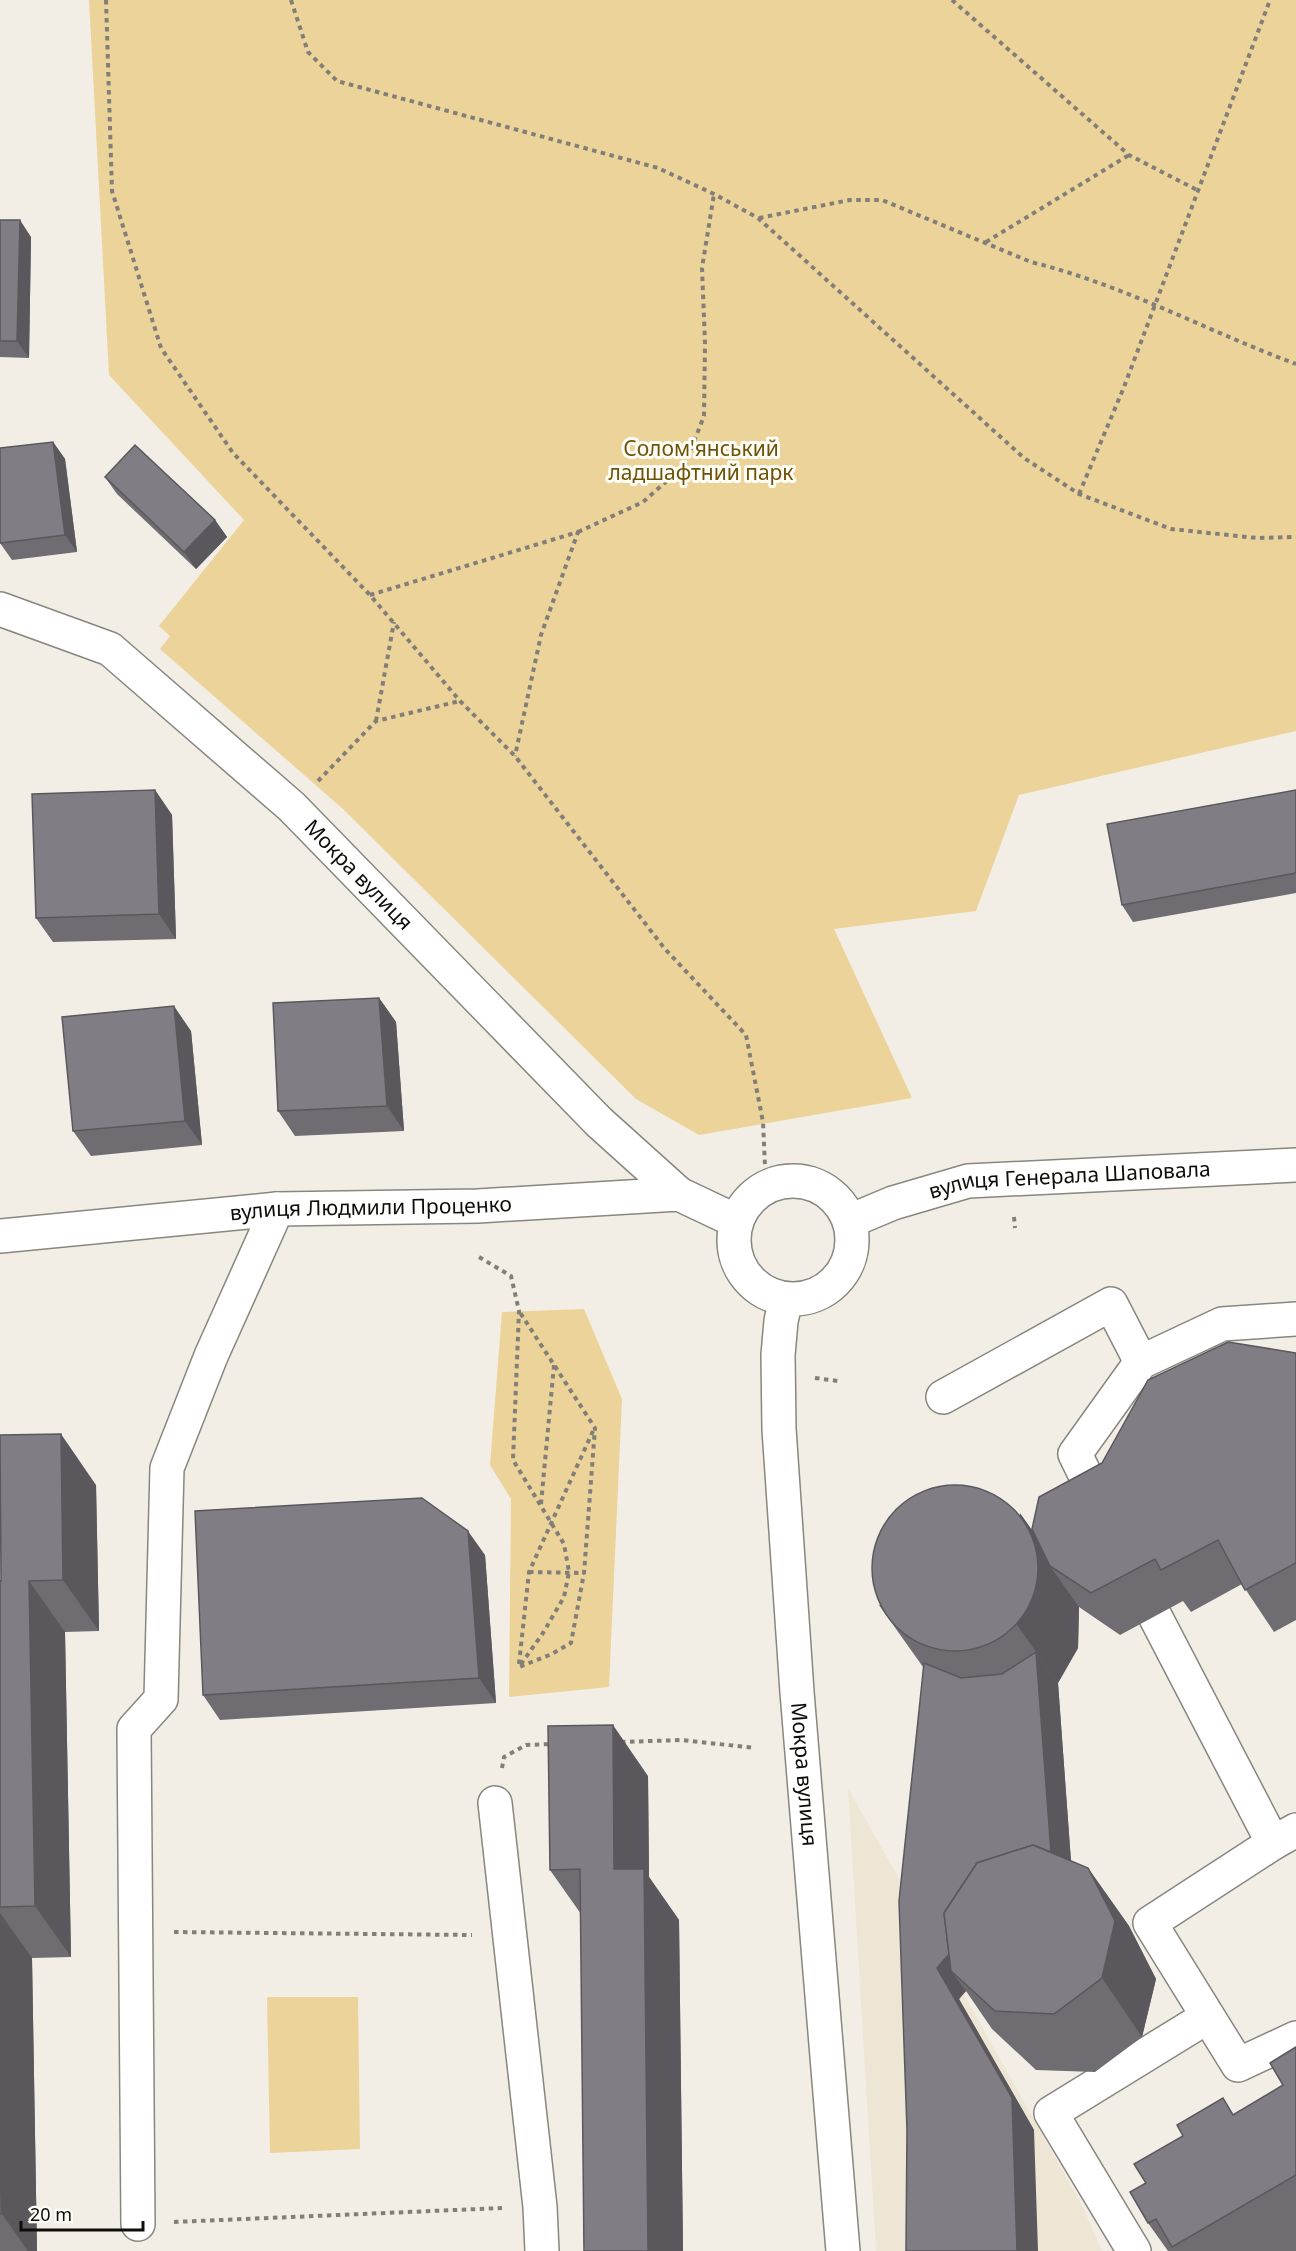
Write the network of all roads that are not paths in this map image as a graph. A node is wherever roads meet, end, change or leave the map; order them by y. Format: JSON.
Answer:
{"nodes":[{"id":1,"x":0,"y":609,"type":"edge"},
{"id":2,"x":1296,"y":1165,"type":"edge"},
{"id":3,"x":679,"y":1194,"type":"junction"},
{"id":4,"x":277,"y":1209,"type":"junction"},
{"id":5,"x":736,"y":1221,"type":"junction"},
{"id":6,"x":850,"y":1221,"type":"junction"},
{"id":7,"x":0,"y":1236,"type":"edge"},
{"id":8,"x":786,"y":1299,"type":"junction"},
{"id":9,"x":1296,"y":1319,"type":"edge"},
{"id":10,"x":1141,"y":1362,"type":"junction"},
{"id":11,"x":943,"y":1397,"type":"dead end"},
{"id":12,"x":1107,"y":1518,"type":"edge"},
{"id":13,"x":1155,"y":1616,"type":"dead end"},
{"id":14,"x":495,"y":1803,"type":"road end"},
{"id":15,"x":1284,"y":1837,"type":"edge"},
{"id":16,"x":1207,"y":2017,"type":"junction"},
{"id":17,"x":1296,"y":2038,"type":"edge"},
{"id":18,"x":138,"y":2224,"type":"road end"},
{"id":19,"x":542,"y":2251,"type":"edge"},
{"id":20,"x":843,"y":2251,"type":"edge"},
{"id":21,"x":1134,"y":2251,"type":"edge"}],
"edges":[{"from":1,"to":3,"type":"street","name":"Мокра вулиця"},
{"from":2,"to":6,"type":"street","name":"вулиця Генерала Шаповала"},
{"from":3,"to":4,"type":"street","name":"вулиця Людмили Проценко"},
{"from":3,"to":5,"type":"street","name":"вулиця Людмили Проценко"},
{"from":4,"to":7,"type":"street","name":"вулиця Людмили Проценко"},
{"from":4,"to":18,"type":"street"},
{"from":5,"to":6,"type":"street"},
{"from":5,"to":8,"type":"street"},
{"from":6,"to":8,"type":"street"},
{"from":8,"to":20,"type":"street","name":"Мокра вулиця"},
{"from":9,"to":10,"type":"street"},
{"from":10,"to":11,"type":"street"},
{"from":10,"to":12,"type":"street"},
{"from":13,"to":15,"type":"street"},
{"from":14,"to":19,"type":"street"},
{"from":15,"to":16,"type":"street"},
{"from":16,"to":17,"type":"street"},
{"from":16,"to":21,"type":"street"}]}
